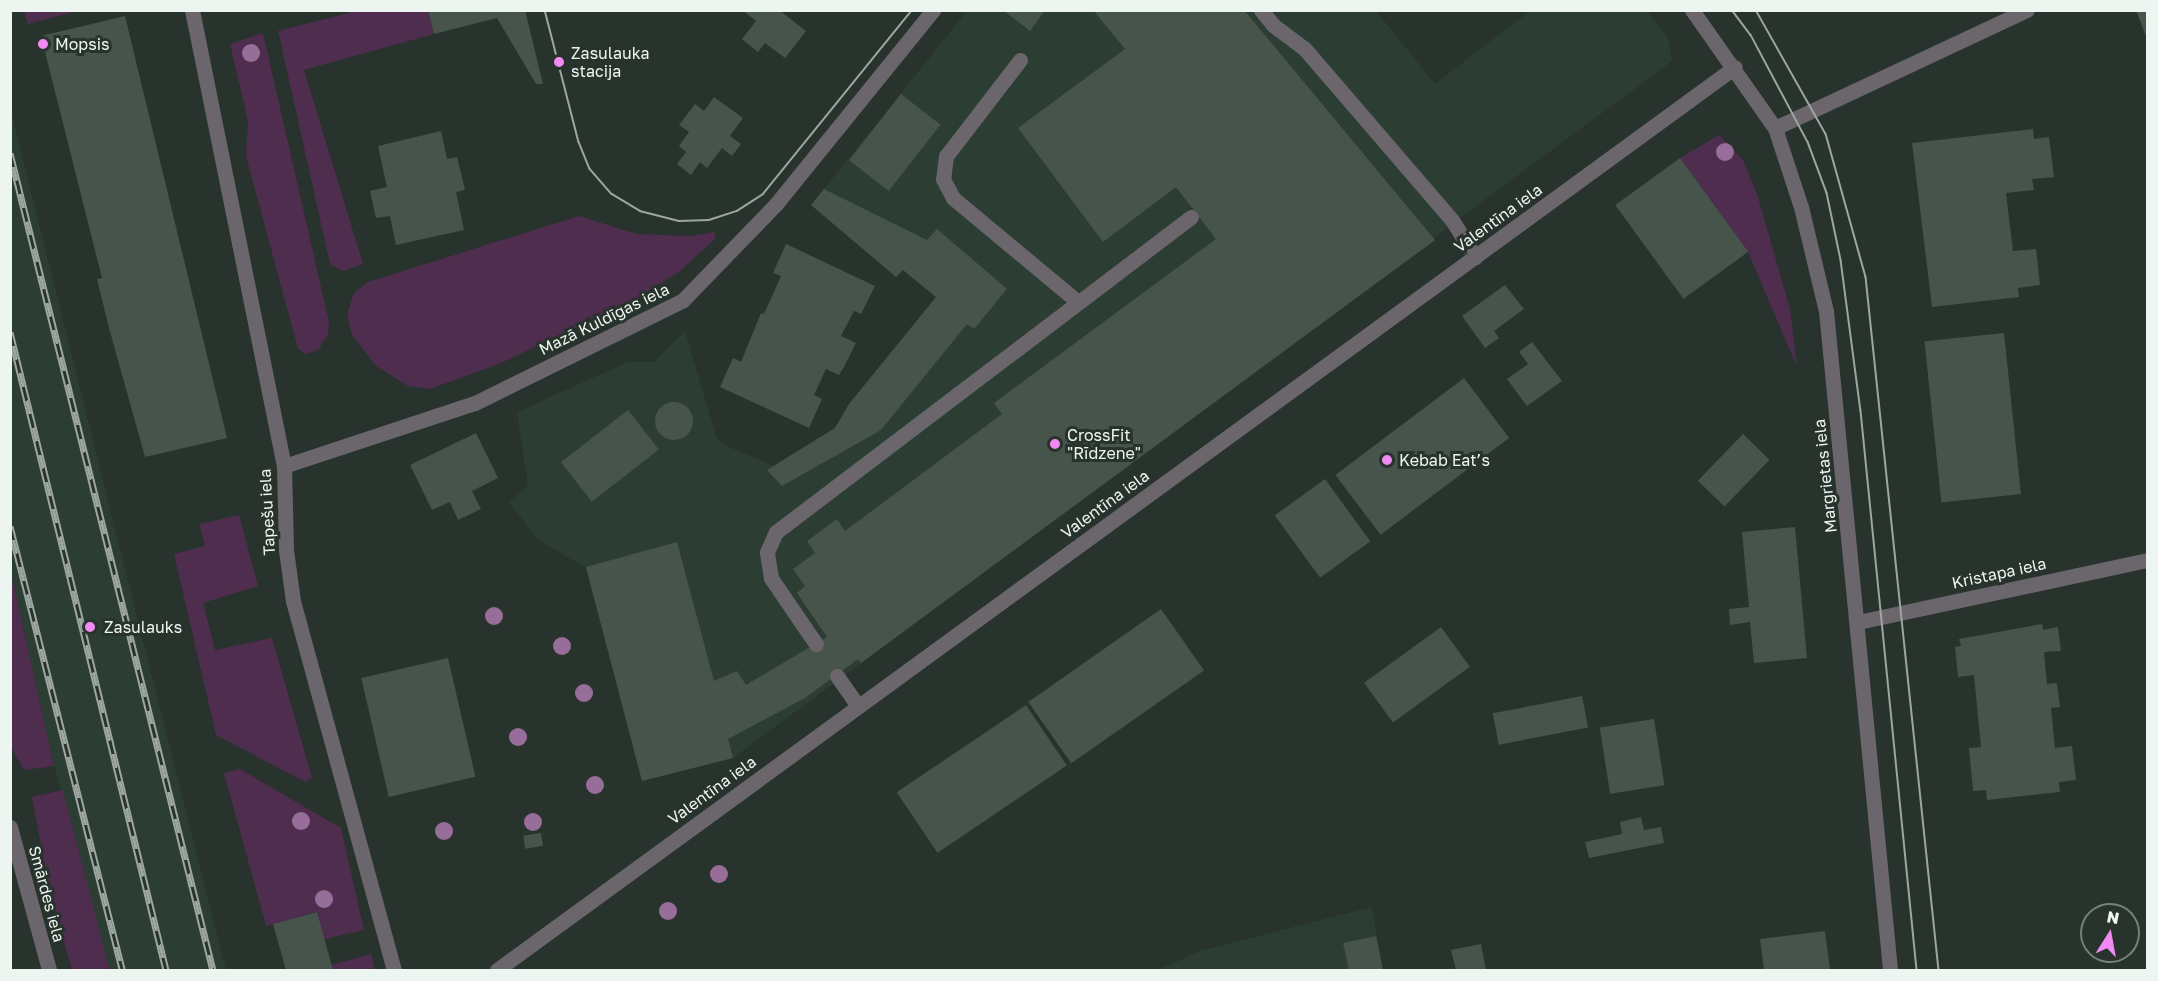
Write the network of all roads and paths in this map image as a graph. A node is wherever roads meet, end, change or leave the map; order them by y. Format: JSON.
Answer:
{"nodes":[{"id":1,"x":192,"y":10,"type":"edge"},
{"id":2,"x":933,"y":10,"type":"edge"},
{"id":3,"x":1261,"y":10,"type":"edge"},
{"id":4,"x":1692,"y":10,"type":"edge"},
{"id":5,"x":2027,"y":10,"type":"edge"},
{"id":6,"x":1020,"y":60,"type":"dead end"},
{"id":7,"x":1735,"y":68,"type":"junction"},
{"id":8,"x":1775,"y":128,"type":"junction"},
{"id":9,"x":1191,"y":217,"type":"dead end"},
{"id":10,"x":1475,"y":257,"type":"junction"},
{"id":11,"x":1077,"y":302,"type":"junction"},
{"id":12,"x":284,"y":466,"type":"junction"},
{"id":13,"x":2148,"y":560,"type":"edge"},
{"id":14,"x":1858,"y":622,"type":"junction"},
{"id":15,"x":816,"y":644,"type":"dead end"},
{"id":16,"x":837,"y":676,"type":"dead end"},
{"id":17,"x":858,"y":706,"type":"junction"},
{"id":18,"x":10,"y":827,"type":"edge"},
{"id":19,"x":49,"y":970,"type":"edge"},
{"id":20,"x":394,"y":970,"type":"edge"},
{"id":21,"x":497,"y":970,"type":"edge"},
{"id":22,"x":1890,"y":970,"type":"edge"}],
"edges":[{"from":1,"to":12,"type":"street","name":"Tapešu iela"},
{"from":2,"to":12,"type":"street","name":"Mazā Kuldīgas iela"},
{"from":3,"to":10,"type":"street"},
{"from":4,"to":7,"type":"street","name":"Margrietas iela"},
{"from":5,"to":8,"type":"street"},
{"from":6,"to":11,"type":"street"},
{"from":7,"to":8,"type":"street","name":"Margrietas iela"},
{"from":7,"to":10,"type":"street","name":"Valentīna iela"},
{"from":8,"to":14,"type":"street","name":"Margrietas iela"},
{"from":9,"to":11,"type":"street"},
{"from":10,"to":17,"type":"street","name":"Valentīna iela"},
{"from":11,"to":15,"type":"street"},
{"from":12,"to":20,"type":"street","name":"Tapešu iela"},
{"from":13,"to":14,"type":"street","name":"Kristapa iela"},
{"from":14,"to":22,"type":"street","name":"Margrietas iela"},
{"from":16,"to":17,"type":"street"},
{"from":17,"to":21,"type":"street","name":"Valentīna iela"},
{"from":18,"to":19,"type":"street","name":"Smārdes iela"}]}
